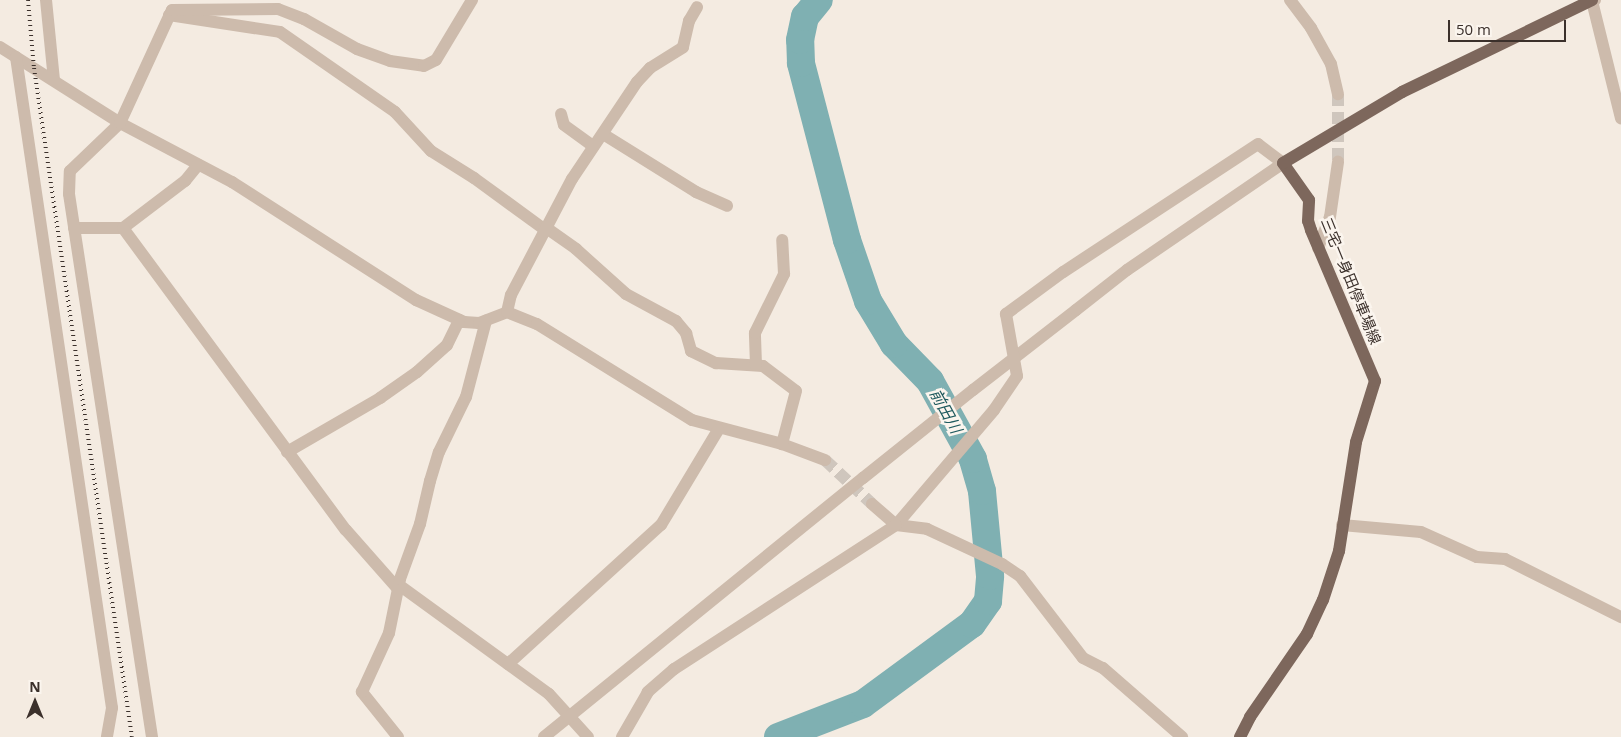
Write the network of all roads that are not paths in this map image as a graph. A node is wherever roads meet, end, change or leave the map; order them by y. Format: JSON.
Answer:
{"nodes":[{"id":1,"x":46,"y":0,"type":"edge"},
{"id":2,"x":206,"y":0,"type":"edge"},
{"id":3,"x":472,"y":0,"type":"edge"},
{"id":4,"x":1290,"y":0,"type":"edge"},
{"id":5,"x":1593,"y":0,"type":"edge"},
{"id":6,"x":697,"y":7,"type":"dead end"},
{"id":7,"x":195,"y":9,"type":"junction"},
{"id":8,"x":169,"y":15,"type":"junction"},
{"id":9,"x":0,"y":47,"type":"edge"},
{"id":10,"x":16,"y":57,"type":"junction"},
{"id":11,"x":54,"y":80,"type":"junction"},
{"id":12,"x":1338,"y":94,"type":"tunnel mouth"},
{"id":13,"x":561,"y":114,"type":"dead end"},
{"id":14,"x":1621,"y":118,"type":"edge"},
{"id":15,"x":120,"y":123,"type":"junction"},
{"id":16,"x":603,"y":134,"type":"junction"},
{"id":17,"x":593,"y":146,"type":"junction"},
{"id":18,"x":1338,"y":162,"type":"tunnel mouth"},
{"id":19,"x":1283,"y":164,"type":"junction"},
{"id":20,"x":198,"y":165,"type":"junction"},
{"id":21,"x":727,"y":206,"type":"dead end"},
{"id":22,"x":74,"y":228,"type":"junction"},
{"id":23,"x":122,"y":228,"type":"junction"},
{"id":24,"x":544,"y":228,"type":"junction"},
{"id":25,"x":782,"y":240,"type":"dead end"},
{"id":26,"x":1318,"y":248,"type":"junction"},
{"id":27,"x":507,"y":312,"type":"junction"},
{"id":28,"x":459,"y":320,"type":"junction"},
{"id":29,"x":486,"y":321,"type":"junction"},
{"id":30,"x":756,"y":365,"type":"junction"},
{"id":31,"x":718,"y":430,"type":"junction"},
{"id":32,"x":782,"y":444,"type":"junction"},
{"id":33,"x":288,"y":452,"type":"junction"},
{"id":34,"x":825,"y":460,"type":"tunnel mouth"},
{"id":35,"x":872,"y":504,"type":"tunnel mouth"},
{"id":36,"x":896,"y":525,"type":"junction"},
{"id":37,"x":1342,"y":525,"type":"junction"},
{"id":38,"x":398,"y":587,"type":"junction"},
{"id":39,"x":1621,"y":617,"type":"edge"},
{"id":40,"x":508,"y":664,"type":"junction"},
{"id":41,"x":569,"y":717,"type":"junction"},
{"id":42,"x":107,"y":737,"type":"edge"},
{"id":43,"x":152,"y":737,"type":"edge"},
{"id":44,"x":398,"y":737,"type":"edge"},
{"id":45,"x":544,"y":737,"type":"edge"},
{"id":46,"x":588,"y":737,"type":"edge"},
{"id":47,"x":622,"y":737,"type":"edge"},
{"id":48,"x":1182,"y":737,"type":"edge"},
{"id":49,"x":1240,"y":737,"type":"edge"}],
"edges":[{"from":1,"to":11,"type":"street"},
{"from":2,"to":7,"type":"street"},
{"from":3,"to":7,"type":"street"},
{"from":4,"to":12,"type":"street"},
{"from":5,"to":14,"type":"street"},
{"from":5,"to":19,"type":"main road"},
{"from":6,"to":16,"type":"street"},
{"from":7,"to":8,"type":"street"},
{"from":8,"to":15,"type":"street"},
{"from":8,"to":24,"type":"street"},
{"from":9,"to":10,"type":"street"},
{"from":10,"to":11,"type":"street"},
{"from":10,"to":42,"type":"street"},
{"from":11,"to":15,"type":"street"},
{"from":13,"to":17,"type":"street"},
{"from":15,"to":20,"type":"street"},
{"from":15,"to":22,"type":"street"},
{"from":16,"to":17,"type":"street"},
{"from":16,"to":21,"type":"street"},
{"from":17,"to":24,"type":"street"},
{"from":18,"to":26,"type":"street"},
{"from":19,"to":26,"type":"main road","name":"三宅一身田停車場線"},
{"from":19,"to":36,"type":"street"},
{"from":19,"to":41,"type":"street"},
{"from":20,"to":23,"type":"street"},
{"from":20,"to":28,"type":"street"},
{"from":22,"to":23,"type":"street"},
{"from":22,"to":43,"type":"street"},
{"from":23,"to":33,"type":"street"},
{"from":24,"to":27,"type":"street"},
{"from":24,"to":30,"type":"street"},
{"from":25,"to":30,"type":"street"},
{"from":26,"to":37,"type":"main road","name":"三宅一身田停車場線"},
{"from":27,"to":29,"type":"street"},
{"from":27,"to":31,"type":"street"},
{"from":28,"to":29,"type":"street"},
{"from":28,"to":33,"type":"street"},
{"from":29,"to":38,"type":"street"},
{"from":30,"to":32,"type":"street"},
{"from":31,"to":32,"type":"street"},
{"from":31,"to":40,"type":"street"},
{"from":32,"to":34,"type":"street"},
{"from":33,"to":38,"type":"street"},
{"from":35,"to":36,"type":"street"},
{"from":36,"to":47,"type":"street"},
{"from":36,"to":48,"type":"street"},
{"from":37,"to":39,"type":"street"},
{"from":37,"to":49,"type":"main road","name":"三宅一身田停車場線"},
{"from":38,"to":40,"type":"street"},
{"from":38,"to":44,"type":"street"},
{"from":40,"to":41,"type":"street"},
{"from":41,"to":45,"type":"street"},
{"from":41,"to":46,"type":"street"}]}
